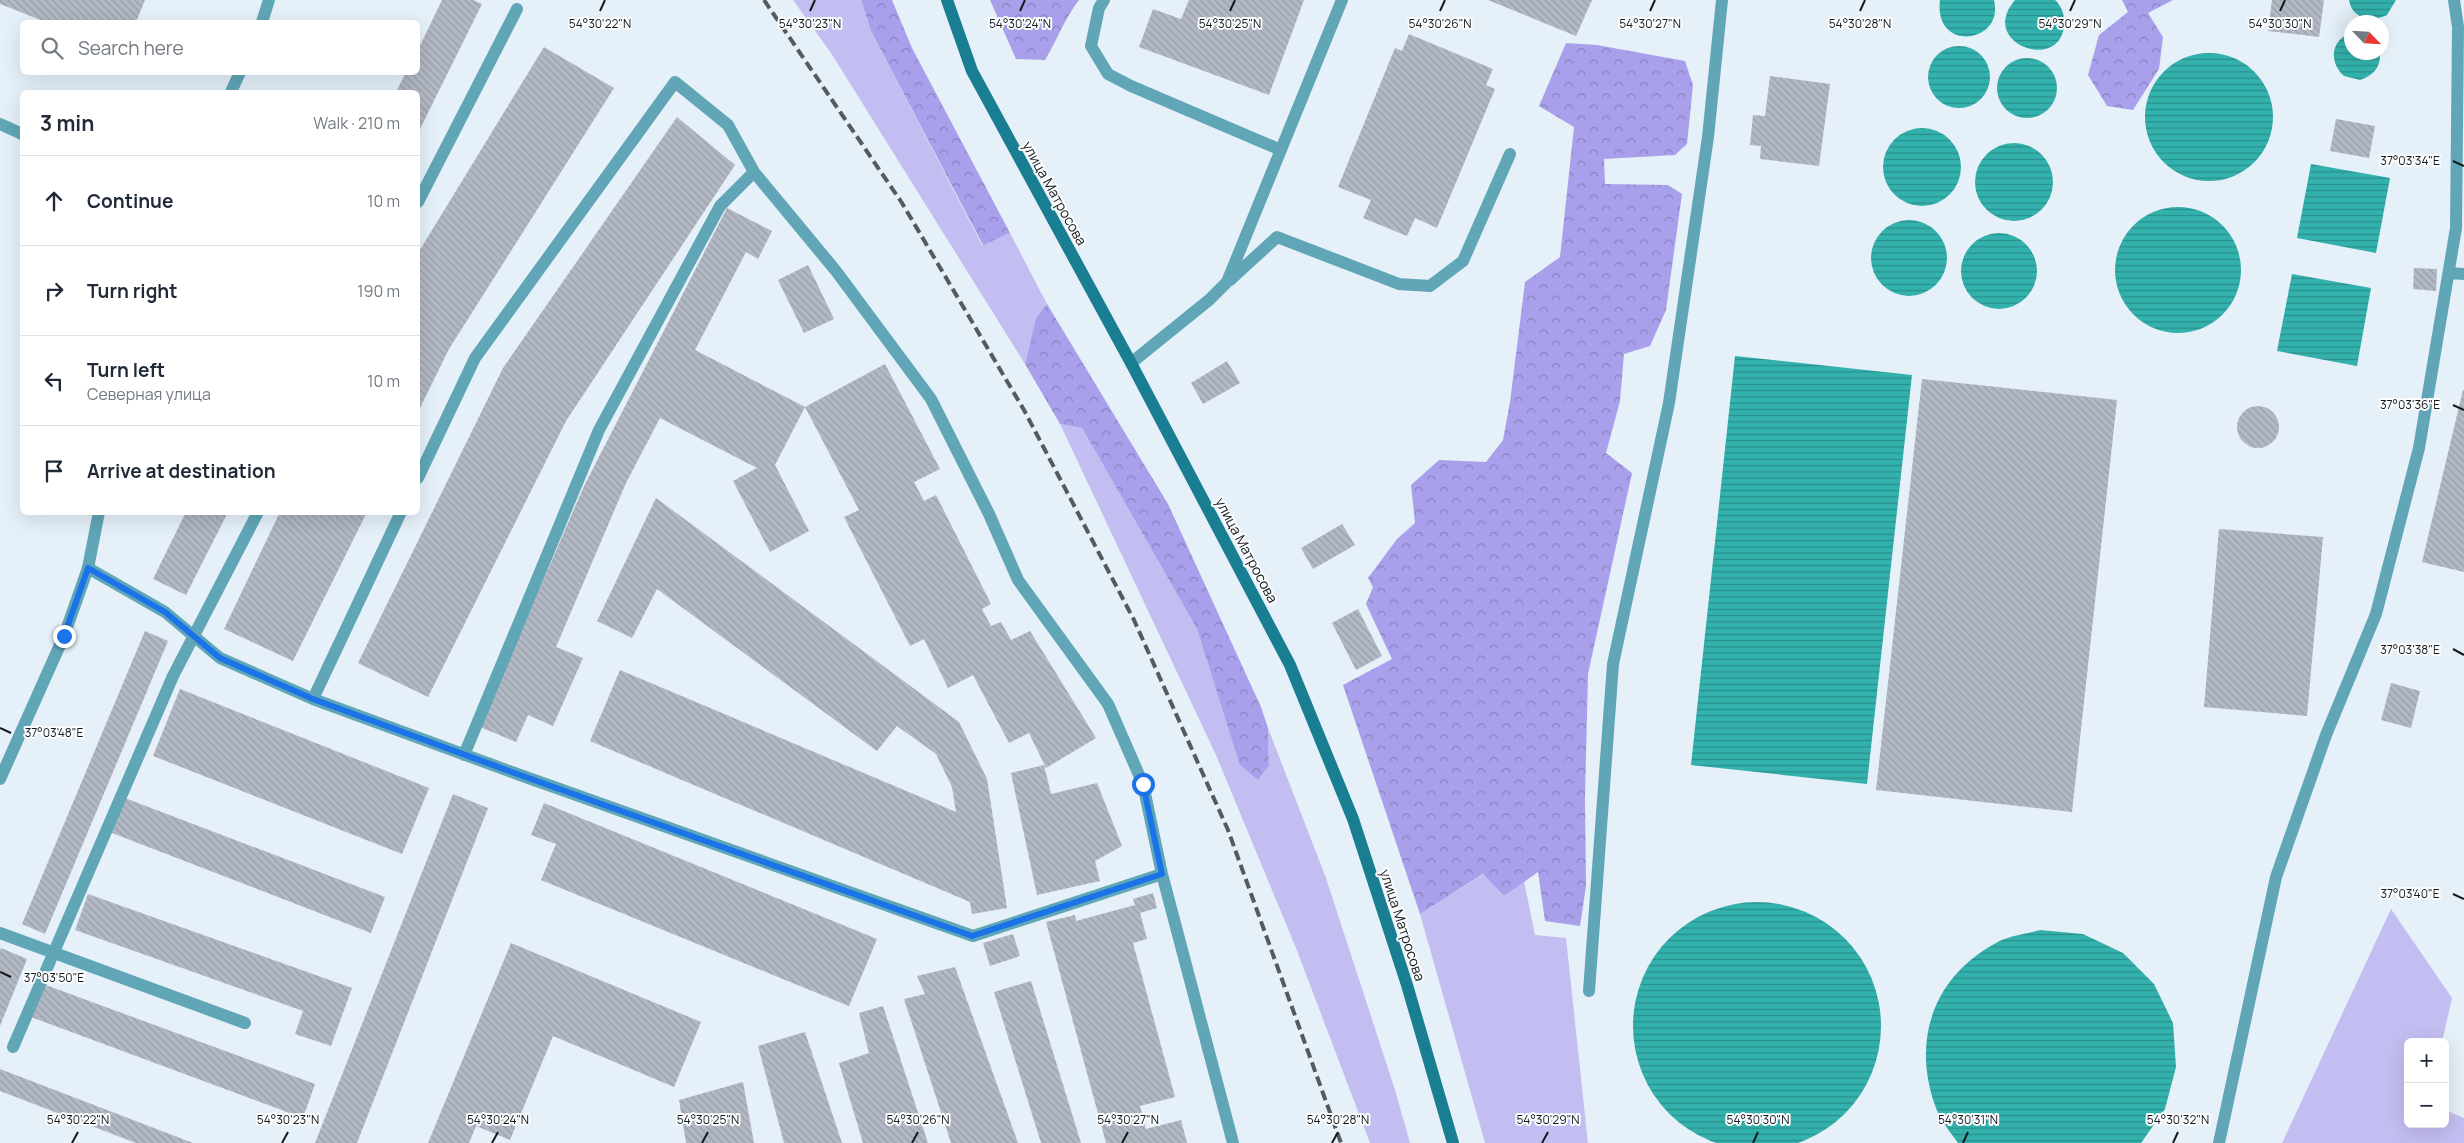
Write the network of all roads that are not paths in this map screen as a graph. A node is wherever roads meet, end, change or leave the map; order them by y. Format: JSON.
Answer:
{"nodes":[{"id":1,"x":269,"y":0,"type":"edge"},
{"id":2,"x":947,"y":0,"type":"edge"},
{"id":3,"x":1104,"y":0,"type":"edge"},
{"id":4,"x":1342,"y":0,"type":"edge"},
{"id":5,"x":1722,"y":0,"type":"edge"},
{"id":6,"x":2454,"y":0,"type":"edge"},
{"id":7,"x":518,"y":8,"type":"dead end"},
{"id":8,"x":263,"y":20,"type":"edge"},
{"id":9,"x":239,"y":75,"type":"edge"},
{"id":10,"x":232,"y":90,"type":"edge"},
{"id":11,"x":0,"y":124,"type":"edge"},
{"id":12,"x":20,"y":133,"type":"edge"},
{"id":13,"x":1281,"y":150,"type":"junction"},
{"id":14,"x":1510,"y":154,"type":"dead end"},
{"id":15,"x":754,"y":172,"type":"junction"},
{"id":16,"x":420,"y":198,"type":"edge"},
{"id":17,"x":2449,"y":273,"type":"junction"},
{"id":18,"x":2464,"y":274,"type":"edge"},
{"id":19,"x":1227,"y":282,"type":"junction"},
{"id":20,"x":1131,"y":363,"type":"junction"},
{"id":21,"x":420,"y":474,"type":"edge"},
{"id":22,"x":98,"y":515,"type":"edge"},
{"id":23,"x":256,"y":515,"type":"edge"},
{"id":24,"x":400,"y":515,"type":"edge"},
{"id":25,"x":88,"y":568,"type":"junction"},
{"id":26,"x":194,"y":636,"type":"junction"},
{"id":27,"x":313,"y":699,"type":"junction"},
{"id":28,"x":464,"y":755,"type":"junction"},
{"id":29,"x":0,"y":779,"type":"edge"},
{"id":30,"x":1162,"y":874,"type":"junction"},
{"id":31,"x":0,"y":933,"type":"edge"},
{"id":32,"x":53,"y":952,"type":"junction"},
{"id":33,"x":1589,"y":991,"type":"dead end"},
{"id":34,"x":245,"y":1023,"type":"dead end"},
{"id":35,"x":13,"y":1047,"type":"dead end"},
{"id":36,"x":1234,"y":1143,"type":"edge"},
{"id":37,"x":1453,"y":1143,"type":"edge"},
{"id":38,"x":2219,"y":1143,"type":"edge"}],
"edges":[{"from":1,"to":8,"type":"street"},
{"from":2,"to":20,"type":"main road","name":"улица Матросова"},
{"from":3,"to":13,"type":"street"},
{"from":4,"to":13,"type":"street"},
{"from":5,"to":33,"type":"street"},
{"from":6,"to":17,"type":"street"},
{"from":7,"to":16,"type":"street"},
{"from":9,"to":10,"type":"street"},
{"from":11,"to":12,"type":"street"},
{"from":13,"to":19,"type":"street"},
{"from":14,"to":19,"type":"street"},
{"from":15,"to":21,"type":"street"},
{"from":15,"to":28,"type":"street"},
{"from":15,"to":30,"type":"street"},
{"from":17,"to":18,"type":"street"},
{"from":17,"to":38,"type":"street"},
{"from":19,"to":20,"type":"street"},
{"from":20,"to":37,"type":"main road","name":"улица Матросова"},
{"from":22,"to":25,"type":"street"},
{"from":23,"to":26,"type":"street"},
{"from":24,"to":27,"type":"street"},
{"from":25,"to":26,"type":"street"},
{"from":25,"to":29,"type":"street"},
{"from":26,"to":27,"type":"street"},
{"from":26,"to":32,"type":"street"},
{"from":27,"to":28,"type":"street"},
{"from":28,"to":30,"type":"street"},
{"from":30,"to":36,"type":"street"},
{"from":31,"to":32,"type":"street"},
{"from":32,"to":34,"type":"street"},
{"from":32,"to":35,"type":"street"}]}
